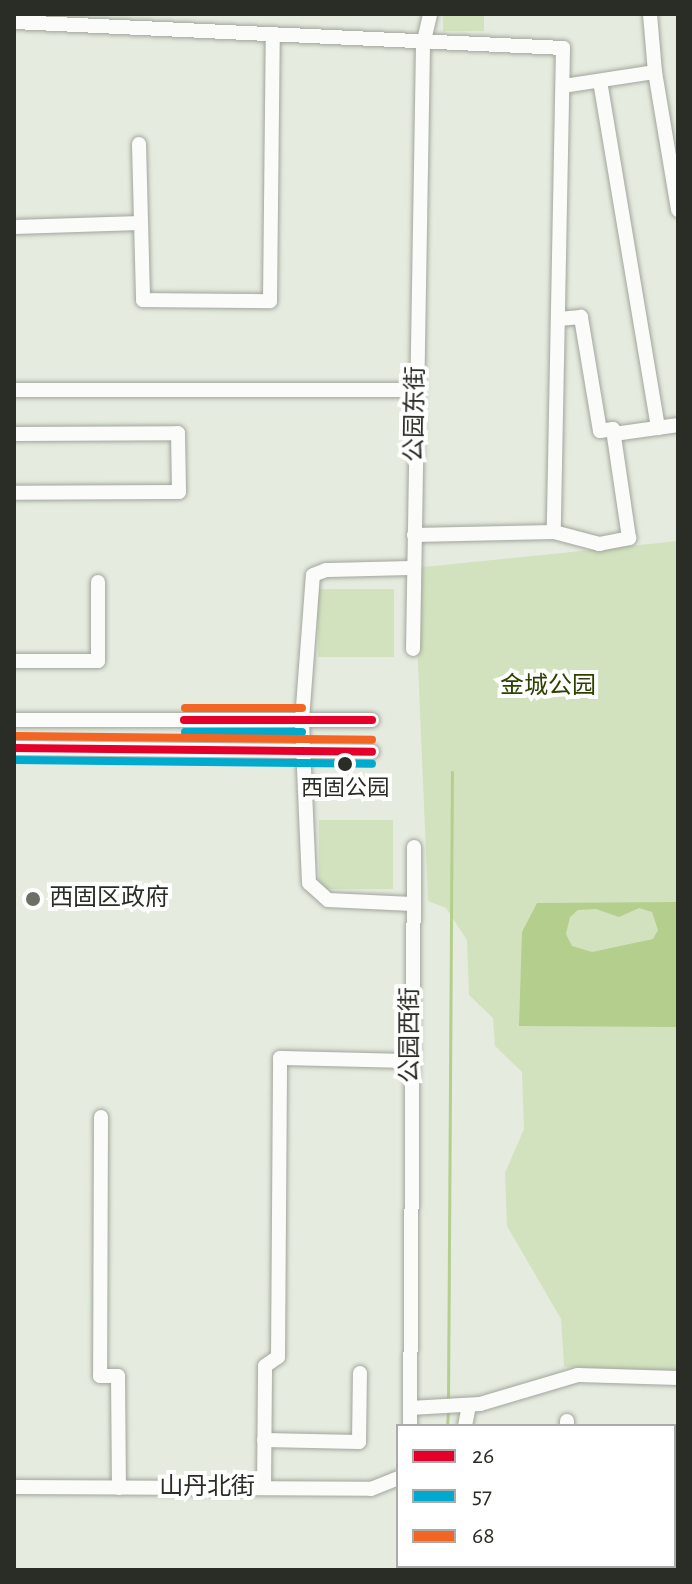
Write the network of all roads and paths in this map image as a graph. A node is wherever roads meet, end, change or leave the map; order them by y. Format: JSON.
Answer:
{"nodes":[{"id":1,"x":430,"y":14,"type":"edge"},
{"id":2,"x":650,"y":14,"type":"edge"},
{"id":3,"x":14,"y":22,"type":"edge"},
{"id":4,"x":273,"y":34,"type":"junction"},
{"id":5,"x":424,"y":39,"type":"junction"},
{"id":6,"x":655,"y":72,"type":"junction"},
{"id":7,"x":600,"y":81,"type":"junction"},
{"id":8,"x":563,"y":86,"type":"junction"},
{"id":9,"x":139,"y":144,"type":"dead end"},
{"id":10,"x":678,"y":210,"type":"edge"},
{"id":11,"x":141,"y":223,"type":"junction"},
{"id":12,"x":14,"y":227,"type":"edge"},
{"id":13,"x":558,"y":319,"type":"junction"},
{"id":14,"x":14,"y":390,"type":"edge"},
{"id":15,"x":417,"y":390,"type":"junction"},
{"id":16,"x":678,"y":425,"type":"edge"},
{"id":17,"x":658,"y":428,"type":"junction"},
{"id":18,"x":14,"y":434,"type":"edge"},
{"id":19,"x":614,"y":434,"type":"junction"},
{"id":20,"x":14,"y":493,"type":"edge"},
{"id":21,"x":554,"y":532,"type":"junction"},
{"id":22,"x":414,"y":535,"type":"junction"},
{"id":23,"x":414,"y":568,"type":"junction"},
{"id":24,"x":98,"y":582,"type":"dead end"},
{"id":25,"x":413,"y":649,"type":"dead end"},
{"id":26,"x":14,"y":661,"type":"edge"},
{"id":27,"x":14,"y":720,"type":"edge"},
{"id":28,"x":36,"y":720,"type":"junction"},
{"id":29,"x":302,"y":720,"type":"junction"},
{"id":30,"x":372,"y":720,"type":"dead end"},
{"id":31,"x":14,"y":748,"type":"edge"},
{"id":32,"x":37,"y":748,"type":"junction"},
{"id":33,"x":302,"y":751,"type":"junction"},
{"id":34,"x":372,"y":752,"type":"dead end"},
{"id":35,"x":414,"y":847,"type":"dead end"},
{"id":36,"x":412,"y":904,"type":"junction"},
{"id":37,"x":411,"y":1061,"type":"junction"},
{"id":38,"x":101,"y":1117,"type":"dead end"},
{"id":39,"x":360,"y":1373,"type":"dead end"},
{"id":40,"x":678,"y":1378,"type":"edge"},
{"id":41,"x":469,"y":1405,"type":"junction"},
{"id":42,"x":410,"y":1408,"type":"junction"},
{"id":43,"x":410,"y":1424,"type":"edge"},
{"id":44,"x":465,"y":1424,"type":"edge"},
{"id":45,"x":264,"y":1440,"type":"junction"},
{"id":46,"x":396,"y":1479,"type":"edge"},
{"id":47,"x":14,"y":1487,"type":"edge"},
{"id":48,"x":119,"y":1488,"type":"junction"},
{"id":49,"x":264,"y":1488,"type":"junction"}],
"edges":[{"from":1,"to":5,"type":"street","name":"公园东街"},
{"from":2,"to":6,"type":"street"},
{"from":3,"to":4,"type":"street"},
{"from":4,"to":5,"type":"street"},
{"from":4,"to":11,"type":"street"},
{"from":5,"to":8,"type":"street"},
{"from":5,"to":15,"type":"street","name":"公园东街"},
{"from":6,"to":7,"type":"street"},
{"from":6,"to":10,"type":"street"},
{"from":7,"to":8,"type":"street"},
{"from":7,"to":17,"type":"street"},
{"from":8,"to":13,"type":"street"},
{"from":9,"to":11,"type":"street"},
{"from":11,"to":12,"type":"street"},
{"from":13,"to":19,"type":"street"},
{"from":13,"to":21,"type":"street"},
{"from":14,"to":15,"type":"street"},
{"from":15,"to":22,"type":"street","name":"公园东街"},
{"from":16,"to":17,"type":"street"},
{"from":17,"to":19,"type":"street"},
{"from":18,"to":20,"type":"street"},
{"from":19,"to":21,"type":"street"},
{"from":21,"to":22,"type":"street"},
{"from":22,"to":23,"type":"street","name":"公园东街"},
{"from":23,"to":25,"type":"street","name":"公园东街"},
{"from":23,"to":29,"type":"street"},
{"from":24,"to":26,"type":"street"},
{"from":27,"to":28,"type":"street"},
{"from":28,"to":29,"type":"street"},
{"from":28,"to":32,"type":"street"},
{"from":29,"to":30,"type":"street"},
{"from":29,"to":33,"type":"street"},
{"from":31,"to":32,"type":"street"},
{"from":32,"to":33,"type":"street"},
{"from":33,"to":34,"type":"street"},
{"from":33,"to":36,"type":"street"},
{"from":35,"to":36,"type":"street","name":"公园西街"},
{"from":36,"to":37,"type":"street","name":"公园西街"},
{"from":37,"to":42,"type":"street","name":"公园西街"},
{"from":37,"to":45,"type":"street"},
{"from":38,"to":48,"type":"street"},
{"from":39,"to":45,"type":"street"},
{"from":40,"to":41,"type":"street"},
{"from":41,"to":42,"type":"street"},
{"from":41,"to":44,"type":"street"},
{"from":42,"to":43,"type":"street"},
{"from":45,"to":49,"type":"street"},
{"from":46,"to":49,"type":"street","name":"山丹北街"},
{"from":47,"to":48,"type":"street","name":"山丹北街"},
{"from":48,"to":49,"type":"street","name":"山丹北街"}]}
